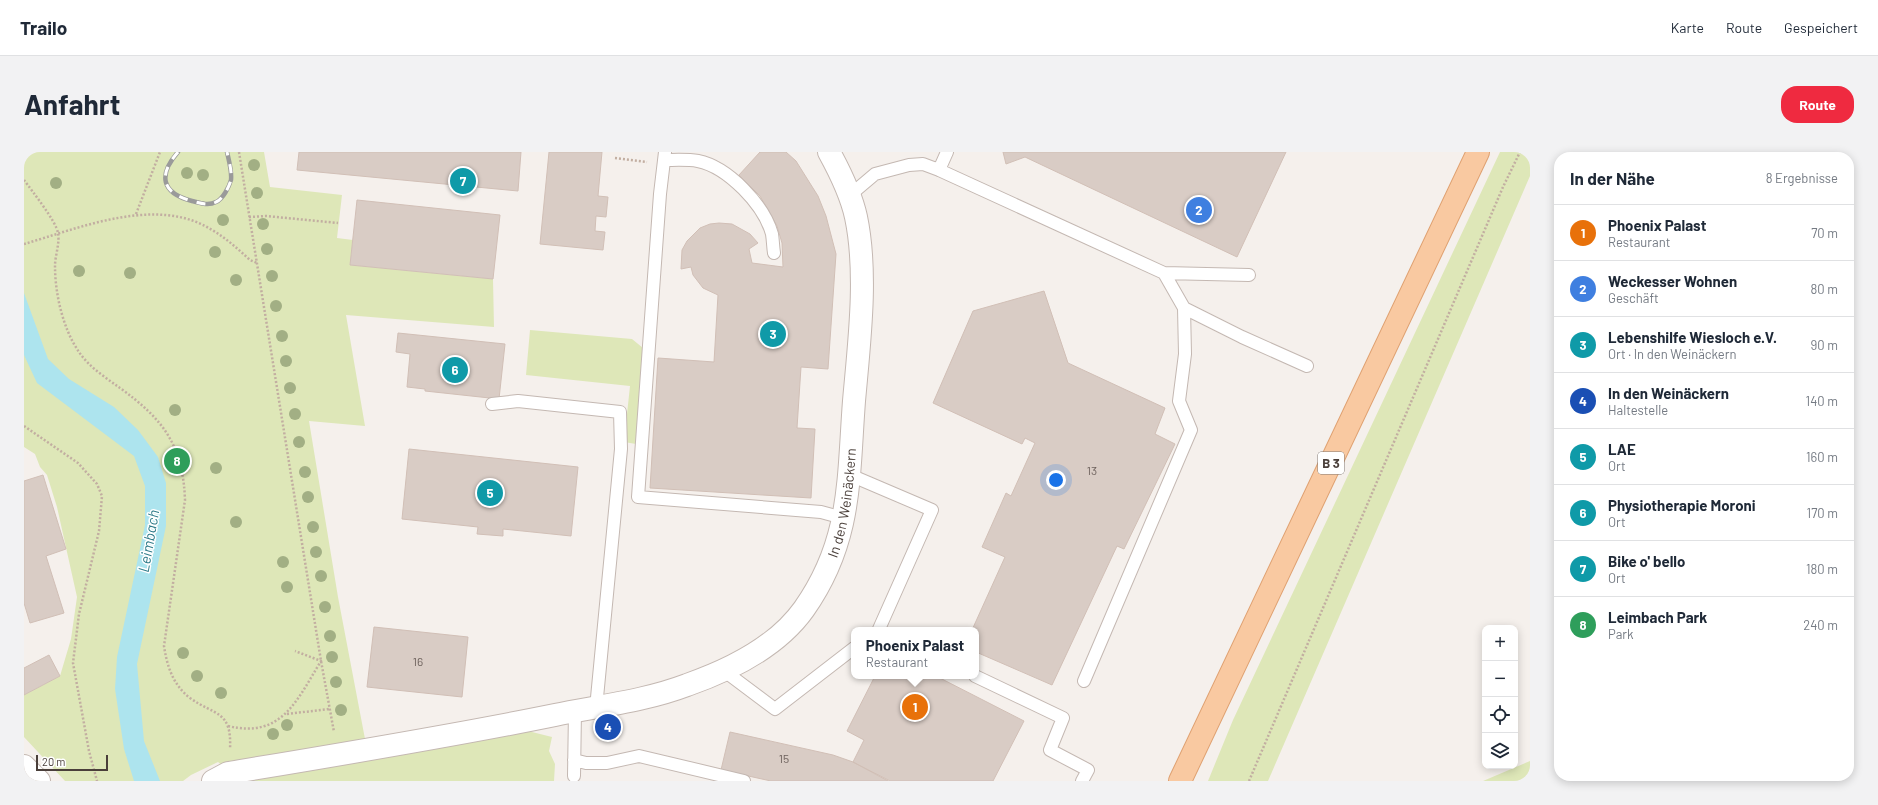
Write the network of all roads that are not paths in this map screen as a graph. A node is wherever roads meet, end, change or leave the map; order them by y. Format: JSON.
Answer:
{"nodes":[{"id":1,"x":829,"y":152,"type":"edge"},
{"id":2,"x":947,"y":152,"type":"edge"},
{"id":3,"x":1478,"y":152,"type":"edge"},
{"id":4,"x":664,"y":159,"type":"edge"},
{"id":5,"x":939,"y":170,"type":"junction"},
{"id":6,"x":849,"y":196,"type":"junction"},
{"id":7,"x":774,"y":253,"type":"dead end"},
{"id":8,"x":1164,"y":273,"type":"junction"},
{"id":9,"x":1249,"y":276,"type":"dead end"},
{"id":10,"x":1184,"y":308,"type":"junction"},
{"id":11,"x":1307,"y":366,"type":"dead end"},
{"id":12,"x":492,"y":404,"type":"dead end"},
{"id":13,"x":850,"y":475,"type":"junction"},
{"id":14,"x":844,"y":518,"type":"junction"},
{"id":15,"x":880,"y":627,"type":"edge"},
{"id":16,"x":851,"y":650,"type":"edge"},
{"id":17,"x":723,"y":670,"type":"junction"},
{"id":18,"x":979,"y":678,"type":"edge"},
{"id":19,"x":1084,"y":681,"type":"dead end"},
{"id":20,"x":596,"y":708,"type":"junction"},
{"id":21,"x":575,"y":711,"type":"junction"},
{"id":22,"x":574,"y":760,"type":"junction"},
{"id":23,"x":24,"y":766,"type":"edge"},
{"id":24,"x":574,"y":776,"type":"dead end"},
{"id":25,"x":39,"y":781,"type":"edge"},
{"id":26,"x":213,"y":781,"type":"edge"},
{"id":27,"x":744,"y":781,"type":"edge"},
{"id":28,"x":1082,"y":781,"type":"edge"},
{"id":29,"x":1180,"y":781,"type":"edge"}],
"edges":[{"from":1,"to":6,"type":"street","name":"In den Weinäckern"},
{"from":2,"to":5,"type":"lane"},
{"from":3,"to":29,"type":"main road","number":"B 3"},
{"from":4,"to":7,"type":"lane"},
{"from":4,"to":14,"type":"lane"},
{"from":5,"to":6,"type":"lane"},
{"from":5,"to":8,"type":"lane"},
{"from":6,"to":13,"type":"street","name":"In den Weinäckern"},
{"from":8,"to":9,"type":"lane"},
{"from":8,"to":10,"type":"lane"},
{"from":10,"to":11,"type":"lane"},
{"from":10,"to":19,"type":"lane"},
{"from":12,"to":20,"type":"lane"},
{"from":13,"to":14,"type":"street","name":"In den Weinäckern"},
{"from":13,"to":15,"type":"lane"},
{"from":14,"to":17,"type":"street","name":"In den Weinäckern"},
{"from":16,"to":17,"type":"lane"},
{"from":17,"to":20,"type":"street","name":"In den Weinäckern"},
{"from":18,"to":28,"type":"lane"},
{"from":20,"to":21,"type":"street","name":"In den Weinäckern"},
{"from":21,"to":22,"type":"lane"},
{"from":21,"to":26,"type":"street","name":"In den Weinäckern"},
{"from":22,"to":24,"type":"lane"},
{"from":22,"to":27,"type":"lane"},
{"from":23,"to":25,"type":"street"}]}
